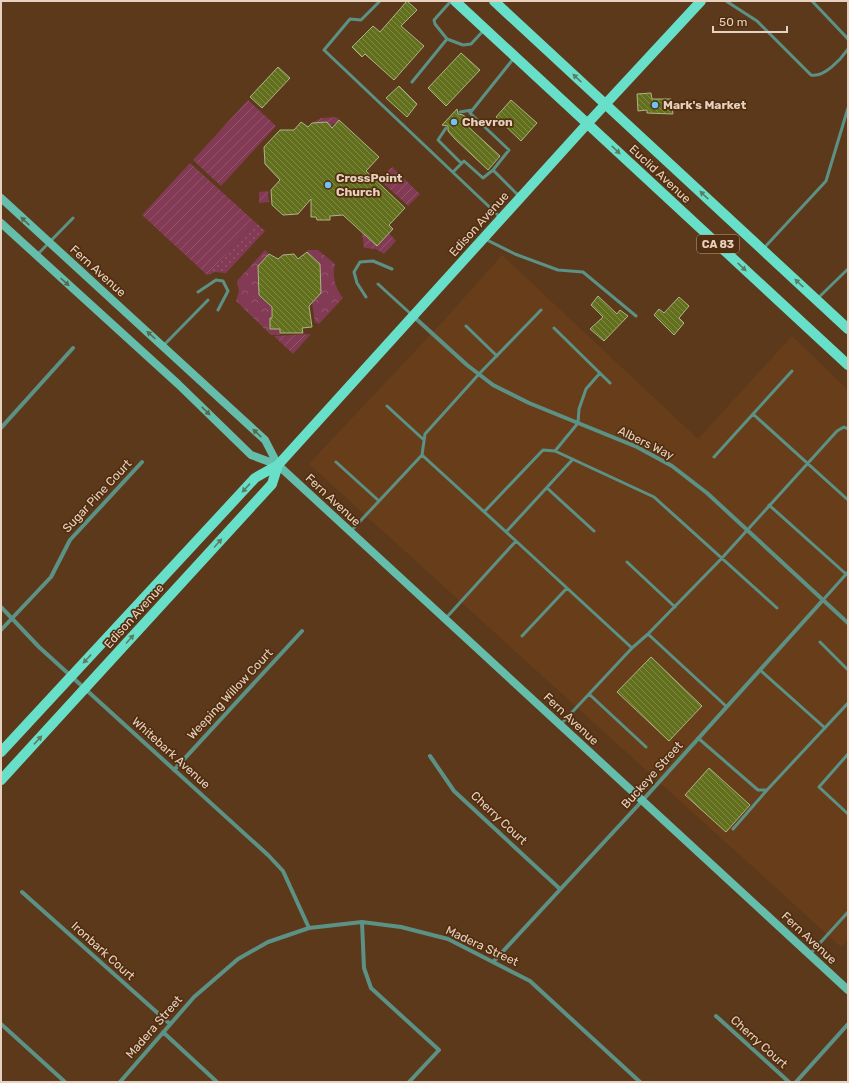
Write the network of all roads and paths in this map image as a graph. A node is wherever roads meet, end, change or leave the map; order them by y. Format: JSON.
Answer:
{"nodes":[{"id":1,"x":380,"y":1,"type":"edge"},
{"id":2,"x":451,"y":1,"type":"edge"},
{"id":3,"x":455,"y":1,"type":"edge"},
{"id":4,"x":494,"y":1,"type":"edge"},
{"id":5,"x":701,"y":1,"type":"edge"},
{"id":6,"x":726,"y":1,"type":"edge"},
{"id":7,"x":812,"y":1,"type":"edge"},
{"id":8,"x":485,"y":29,"type":"junction"},
{"id":9,"x":848,"y":38,"type":"edge"},
{"id":10,"x":447,"y":39,"type":"junction"},
{"id":11,"x":848,"y":49,"type":"edge"},
{"id":12,"x":515,"y":57,"type":"junction"},
{"id":13,"x":412,"y":82,"type":"dead end"},
{"id":14,"x":606,"y":104,"type":"junction"},
{"id":15,"x":848,"y":108,"type":"edge"},
{"id":16,"x":472,"y":110,"type":"junction"},
{"id":17,"x":460,"y":112,"type":"dead end"},
{"id":18,"x":587,"y":124,"type":"junction"},
{"id":19,"x":446,"y":128,"type":"dead end"},
{"id":20,"x":461,"y":163,"type":"junction"},
{"id":21,"x":493,"y":170,"type":"junction"},
{"id":22,"x":453,"y":172,"type":"junction"},
{"id":23,"x":520,"y":197,"type":"junction"},
{"id":24,"x":1,"y":198,"type":"edge"},
{"id":25,"x":73,"y":218,"type":"dead end"},
{"id":26,"x":501,"y":218,"type":"junction"},
{"id":27,"x":1,"y":223,"type":"edge"},
{"id":28,"x":483,"y":238,"type":"junction"},
{"id":29,"x":49,"y":243,"type":"junction"},
{"id":30,"x":763,"y":249,"type":"junction"},
{"id":31,"x":37,"y":255,"type":"junction"},
{"id":32,"x":392,"y":269,"type":"dead end"},
{"id":33,"x":848,"y":269,"type":"edge"},
{"id":34,"x":378,"y":284,"type":"dead end"},
{"id":35,"x":198,"y":292,"type":"dead end"},
{"id":36,"x":366,"y":297,"type":"dead end"},
{"id":37,"x":816,"y":299,"type":"junction"},
{"id":38,"x":208,"y":300,"type":"dead end"},
{"id":39,"x":218,"y":310,"type":"dead end"},
{"id":40,"x":541,"y":310,"type":"dead end"},
{"id":41,"x":412,"y":316,"type":"junction"},
{"id":42,"x":636,"y":316,"type":"dead end"},
{"id":43,"x":466,"y":326,"type":"dead end"},
{"id":44,"x":554,"y":328,"type":"dead end"},
{"id":45,"x":848,"y":329,"type":"edge"},
{"id":46,"x":163,"y":346,"type":"junction"},
{"id":47,"x":74,"y":348,"type":"dead end"},
{"id":48,"x":497,"y":356,"type":"junction"},
{"id":49,"x":848,"y":365,"type":"edge"},
{"id":50,"x":792,"y":370,"type":"dead end"},
{"id":51,"x":600,"y":373,"type":"junction"},
{"id":52,"x":479,"y":374,"type":"junction"},
{"id":53,"x":610,"y":382,"type":"dead end"},
{"id":54,"x":387,"y":406,"type":"dead end"},
{"id":55,"x":753,"y":414,"type":"junction"},
{"id":56,"x":578,"y":423,"type":"junction"},
{"id":57,"x":1,"y":428,"type":"edge"},
{"id":58,"x":848,"y":429,"type":"edge"},
{"id":59,"x":424,"y":440,"type":"junction"},
{"id":60,"x":555,"y":451,"type":"junction"},
{"id":61,"x":422,"y":455,"type":"junction"},
{"id":62,"x":714,"y":457,"type":"dead end"},
{"id":63,"x":573,"y":459,"type":"junction"},
{"id":64,"x":142,"y":462,"type":"dead end"},
{"id":65,"x":336,"y":462,"type":"dead end"},
{"id":66,"x":807,"y":463,"type":"junction"},
{"id":67,"x":278,"y":465,"type":"junction"},
{"id":68,"x":547,"y":488,"type":"junction"},
{"id":69,"x":848,"y":500,"type":"edge"},
{"id":70,"x":379,"y":501,"type":"junction"},
{"id":71,"x":769,"y":505,"type":"junction"},
{"id":72,"x":484,"y":512,"type":"junction"},
{"id":73,"x":747,"y":530,"type":"junction"},
{"id":74,"x":594,"y":531,"type":"dead end"},
{"id":75,"x":350,"y":532,"type":"junction"},
{"id":76,"x":506,"y":532,"type":"junction"},
{"id":77,"x":516,"y":541,"type":"junction"},
{"id":78,"x":722,"y":558,"type":"junction"},
{"id":79,"x":628,"y":562,"type":"dead end"},
{"id":80,"x":847,"y":573,"type":"edge"},
{"id":81,"x":567,"y":588,"type":"junction"},
{"id":82,"x":823,"y":600,"type":"junction"},
{"id":83,"x":1,"y":607,"type":"edge"},
{"id":84,"x":675,"y":607,"type":"junction"},
{"id":85,"x":776,"y":608,"type":"dead end"},
{"id":86,"x":444,"y":619,"type":"junction"},
{"id":87,"x":11,"y":620,"type":"junction"},
{"id":88,"x":848,"y":623,"type":"edge"},
{"id":89,"x":1,"y":630,"type":"edge"},
{"id":90,"x":302,"y":631,"type":"dead end"},
{"id":91,"x":648,"y":634,"type":"junction"},
{"id":92,"x":522,"y":636,"type":"dead end"},
{"id":93,"x":820,"y":642,"type":"dead end"},
{"id":94,"x":632,"y":648,"type":"junction"},
{"id":95,"x":760,"y":670,"type":"junction"},
{"id":96,"x":848,"y":670,"type":"edge"},
{"id":97,"x":71,"y":676,"type":"junction"},
{"id":98,"x":85,"y":689,"type":"junction"},
{"id":99,"x":589,"y":694,"type":"junction"},
{"id":100,"x":848,"y":703,"type":"edge"},
{"id":101,"x":727,"y":707,"type":"junction"},
{"id":102,"x":560,"y":725,"type":"junction"},
{"id":103,"x":825,"y":728,"type":"junction"},
{"id":104,"x":698,"y":738,"type":"junction"},
{"id":105,"x":646,"y":747,"type":"dead end"},
{"id":106,"x":1,"y":752,"type":"edge"},
{"id":107,"x":848,"y":754,"type":"edge"},
{"id":108,"x":430,"y":756,"type":"dead end"},
{"id":109,"x":174,"y":770,"type":"junction"},
{"id":110,"x":1,"y":780,"type":"edge"},
{"id":111,"x":767,"y":790,"type":"junction"},
{"id":112,"x":642,"y":801,"type":"junction"},
{"id":113,"x":848,"y":814,"type":"edge"},
{"id":114,"x":733,"y":829,"type":"dead end"},
{"id":115,"x":560,"y":889,"type":"junction"},
{"id":116,"x":22,"y":892,"type":"dead end"},
{"id":117,"x":848,"y":912,"type":"edge"},
{"id":118,"x":362,"y":922,"type":"junction"},
{"id":119,"x":309,"y":928,"type":"junction"},
{"id":120,"x":809,"y":954,"type":"junction"},
{"id":121,"x":494,"y":961,"type":"junction"},
{"id":122,"x":848,"y":990,"type":"edge"},
{"id":123,"x":716,"y":1016,"type":"dead end"},
{"id":124,"x":1,"y":1024,"type":"edge"},
{"id":125,"x":170,"y":1024,"type":"junction"},
{"id":126,"x":848,"y":1024,"type":"edge"},
{"id":127,"x":163,"y":1032,"type":"junction"},
{"id":128,"x":65,"y":1082,"type":"edge"},
{"id":129,"x":120,"y":1082,"type":"edge"},
{"id":130,"x":216,"y":1082,"type":"edge"},
{"id":131,"x":409,"y":1082,"type":"edge"},
{"id":132,"x":640,"y":1082,"type":"edge"},
{"id":133,"x":789,"y":1082,"type":"edge"},
{"id":134,"x":796,"y":1082,"type":"edge"}],
"edges":[{"from":1,"to":22,"type":"lane"},
{"from":2,"to":10,"type":"lane"},
{"from":3,"to":8,"type":"main road","name":"Euclid Avenue","number":"CA 83"},
{"from":14,"to":4,"type":"main road","name":"Euclid Avenue","one_way":true},
{"from":5,"to":14,"type":"main road","name":"Edison Avenue"},
{"from":6,"to":11,"type":"lane"},
{"from":7,"to":9,"type":"lane"},
{"from":8,"to":10,"type":"lane"},
{"from":8,"to":12,"type":"main road","name":"Euclid Avenue","number":"CA 83"},
{"from":10,"to":13,"type":"lane"},
{"from":12,"to":16,"type":"lane"},
{"from":12,"to":18,"type":"main road","name":"Euclid Avenue","number":"CA 83"},
{"from":14,"to":18,"type":"main road","name":"Edison Avenue"},
{"from":30,"to":14,"type":"main road","name":"Euclid Avenue","one_way":true},
{"from":15,"to":30,"type":"lane"},
{"from":16,"to":17,"type":"lane"},
{"from":16,"to":21,"type":"lane"},
{"from":18,"to":23,"type":"main road","name":"Edison Avenue"},
{"from":18,"to":49,"type":"main road","name":"Euclid Avenue","number":"CA 83","one_way":true},
{"from":19,"to":20,"type":"lane"},
{"from":20,"to":21,"type":"lane"},
{"from":20,"to":22,"type":"lane"},
{"from":21,"to":23,"type":"lane"},
{"from":22,"to":26,"type":"lane"},
{"from":23,"to":26,"type":"main road","name":"Edison Avenue"},
{"from":29,"to":24,"type":"street","name":"Fern Avenue","one_way":true},
{"from":25,"to":29,"type":"lane"},
{"from":26,"to":28,"type":"main road","name":"Edison Avenue"},
{"from":27,"to":31,"type":"street","name":"Fern Avenue"},
{"from":28,"to":41,"type":"main road","name":"Edison Avenue"},
{"from":28,"to":42,"type":"lane"},
{"from":29,"to":31,"type":"lane"},
{"from":46,"to":29,"type":"street","name":"Fern Avenue","one_way":true},
{"from":37,"to":30,"type":"main road","name":"Euclid Avenue","one_way":true},
{"from":31,"to":67,"type":"street","name":"Fern Avenue","one_way":true},
{"from":32,"to":36,"type":"lane"},
{"from":33,"to":37,"type":"lane"},
{"from":34,"to":41,"type":"lane"},
{"from":35,"to":39,"type":"lane"},
{"from":37,"to":45,"type":"main road","name":"Euclid Avenue"},
{"from":38,"to":46,"type":"lane"},
{"from":40,"to":48,"type":"lane"},
{"from":41,"to":52,"type":"street","name":"Albers Way"},
{"from":41,"to":67,"type":"main road","name":"Edison Avenue"},
{"from":43,"to":48,"type":"lane"},
{"from":44,"to":51,"type":"lane"},
{"from":67,"to":46,"type":"street","name":"Fern Avenue","one_way":true},
{"from":47,"to":57,"type":"street"},
{"from":48,"to":52,"type":"lane"},
{"from":50,"to":55,"type":"lane"},
{"from":51,"to":53,"type":"lane"},
{"from":51,"to":56,"type":"lane"},
{"from":52,"to":56,"type":"street","name":"Albers Way"},
{"from":52,"to":59,"type":"lane"},
{"from":54,"to":59,"type":"lane"},
{"from":55,"to":62,"type":"lane"},
{"from":55,"to":66,"type":"lane"},
{"from":56,"to":60,"type":"lane"},
{"from":56,"to":73,"type":"street","name":"Albers Way"},
{"from":58,"to":66,"type":"lane"},
{"from":59,"to":61,"type":"lane"},
{"from":60,"to":63,"type":"lane"},
{"from":60,"to":72,"type":"lane"},
{"from":61,"to":70,"type":"lane"},
{"from":61,"to":72,"type":"lane"},
{"from":63,"to":68,"type":"lane"},
{"from":63,"to":78,"type":"lane"},
{"from":64,"to":87,"type":"street","name":"Sugar Pine Court"},
{"from":65,"to":70,"type":"lane"},
{"from":66,"to":69,"type":"lane"},
{"from":66,"to":71,"type":"lane"},
{"from":67,"to":75,"type":"street","name":"Fern Avenue"},
{"from":67,"to":97,"type":"main road","name":"Edison Avenue","one_way":true},
{"from":98,"to":67,"type":"main road","name":"Edison Avenue","one_way":true},
{"from":68,"to":74,"type":"lane"},
{"from":68,"to":76,"type":"lane"},
{"from":70,"to":75,"type":"lane"},
{"from":71,"to":73,"type":"lane"},
{"from":71,"to":80,"type":"lane"},
{"from":72,"to":76,"type":"lane"},
{"from":73,"to":78,"type":"lane"},
{"from":73,"to":82,"type":"street","name":"Albers Way"},
{"from":75,"to":86,"type":"street","name":"Fern Avenue"},
{"from":76,"to":77,"type":"lane"},
{"from":77,"to":81,"type":"lane"},
{"from":77,"to":86,"type":"lane"},
{"from":78,"to":84,"type":"lane"},
{"from":78,"to":85,"type":"lane"},
{"from":79,"to":84,"type":"lane"},
{"from":80,"to":82,"type":"lane"},
{"from":81,"to":92,"type":"lane"},
{"from":81,"to":94,"type":"lane"},
{"from":82,"to":88,"type":"street","name":"Albers Way"},
{"from":82,"to":95,"type":"street","name":"Buckeye Street"},
{"from":83,"to":87,"type":"street","name":"Whitebark Avenue"},
{"from":84,"to":91,"type":"lane"},
{"from":86,"to":102,"type":"street","name":"Fern Avenue"},
{"from":87,"to":89,"type":"street","name":"Sugar Pine Court"},
{"from":87,"to":97,"type":"street","name":"Whitebark Avenue"},
{"from":90,"to":109,"type":"street","name":"Weeping Willow Court"},
{"from":91,"to":94,"type":"lane"},
{"from":91,"to":101,"type":"lane"},
{"from":93,"to":96,"type":"lane"},
{"from":94,"to":99,"type":"lane"},
{"from":95,"to":101,"type":"street","name":"Buckeye Street"},
{"from":95,"to":103,"type":"lane"},
{"from":97,"to":98,"type":"street","name":"Whitebark Avenue"},
{"from":97,"to":106,"type":"main road","name":"Edison Avenue"},
{"from":98,"to":109,"type":"street","name":"Whitebark Avenue"},
{"from":110,"to":98,"type":"main road","name":"Edison Avenue","one_way":true},
{"from":99,"to":102,"type":"lane"},
{"from":99,"to":105,"type":"lane"},
{"from":100,"to":103,"type":"lane"},
{"from":101,"to":104,"type":"street","name":"Buckeye Street"},
{"from":102,"to":112,"type":"street","name":"Fern Avenue"},
{"from":103,"to":111,"type":"lane"},
{"from":104,"to":111,"type":"lane"},
{"from":104,"to":112,"type":"street","name":"Buckeye Street"},
{"from":107,"to":113,"type":"lane"},
{"from":108,"to":115,"type":"street","name":"Cherry Court"},
{"from":109,"to":119,"type":"street","name":"Whitebark Avenue"},
{"from":111,"to":114,"type":"lane"},
{"from":112,"to":115,"type":"street","name":"Buckeye Street"},
{"from":112,"to":120,"type":"street","name":"Fern Avenue"},
{"from":115,"to":121,"type":"street","name":"Buckeye Street"},
{"from":116,"to":125,"type":"street","name":"Ironbark Court"},
{"from":117,"to":120,"type":"lane"},
{"from":118,"to":119,"type":"street","name":"Madera Street"},
{"from":118,"to":121,"type":"street","name":"Madera Street"},
{"from":118,"to":131,"type":"street"},
{"from":119,"to":125,"type":"street","name":"Madera Street"},
{"from":120,"to":122,"type":"street","name":"Fern Avenue"},
{"from":121,"to":132,"type":"street","name":"Madera Street"},
{"from":123,"to":133,"type":"street","name":"Cherry Court"},
{"from":124,"to":128,"type":"street"},
{"from":125,"to":127,"type":"street","name":"Madera Street"},
{"from":126,"to":134,"type":"street"},
{"from":127,"to":129,"type":"street","name":"Madera Street"},
{"from":127,"to":130,"type":"street"}]}
